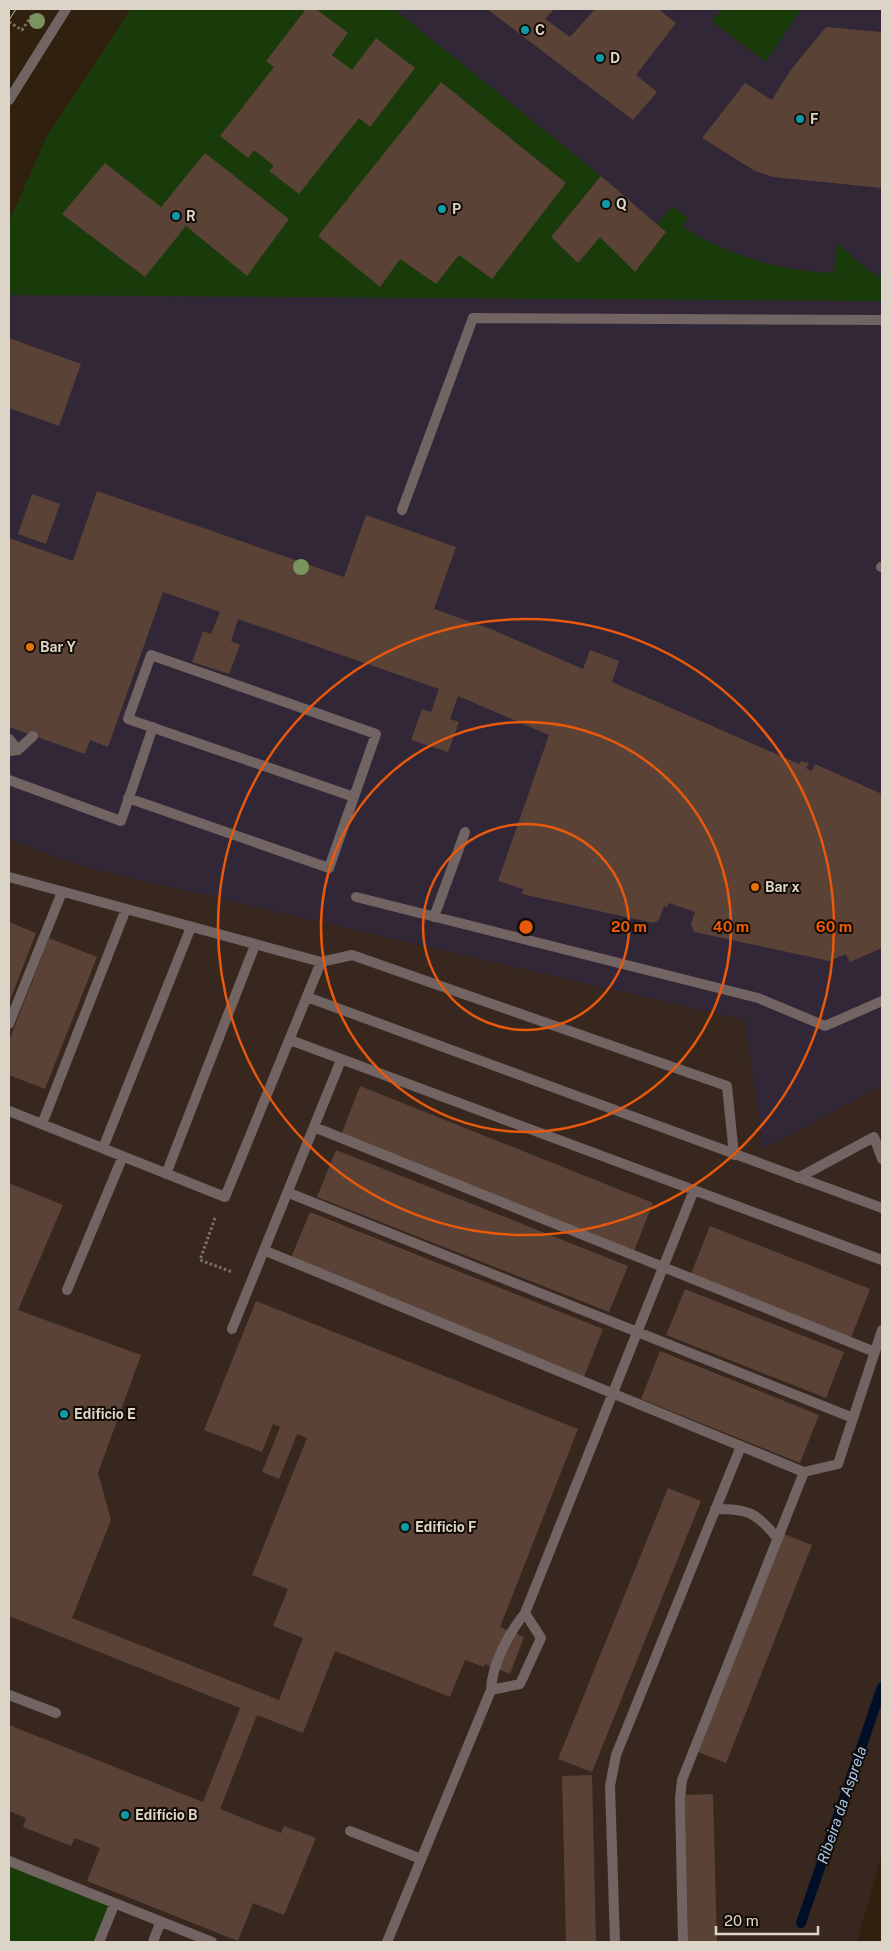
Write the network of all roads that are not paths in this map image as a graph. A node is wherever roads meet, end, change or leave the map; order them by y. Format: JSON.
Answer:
{"nodes":[{"id":1,"x":66,"y":9,"type":"edge"},
{"id":2,"x":9,"y":100,"type":"edge"},
{"id":3,"x":882,"y":320,"type":"edge"},
{"id":4,"x":402,"y":510,"type":"dead end"},
{"id":5,"x":153,"y":727,"type":"junction"},
{"id":6,"x":33,"y":736,"type":"dead end"},
{"id":7,"x":9,"y":739,"type":"edge"},
{"id":8,"x":14,"y":750,"type":"edge"},
{"id":9,"x":9,"y":780,"type":"edge"},
{"id":10,"x":354,"y":797,"type":"junction"},
{"id":11,"x":128,"y":798,"type":"junction"},
{"id":12,"x":465,"y":832,"type":"dead end"},
{"id":13,"x":9,"y":877,"type":"edge"},
{"id":14,"x":62,"y":892,"type":"junction"},
{"id":15,"x":356,"y":897,"type":"dead end"},
{"id":16,"x":126,"y":909,"type":"junction"},
{"id":17,"x":434,"y":917,"type":"junction"},
{"id":18,"x":191,"y":927,"type":"junction"},
{"id":19,"x":255,"y":944,"type":"junction"},
{"id":20,"x":321,"y":962,"type":"junction"},
{"id":21,"x":307,"y":997,"type":"junction"},
{"id":22,"x":882,"y":1001,"type":"edge"},
{"id":23,"x":9,"y":1024,"type":"edge"},
{"id":24,"x":290,"y":1040,"type":"junction"},
{"id":25,"x":341,"y":1060,"type":"junction"},
{"id":26,"x":9,"y":1111,"type":"edge"},
{"id":27,"x":42,"y":1124,"type":"junction"},
{"id":28,"x":314,"y":1127,"type":"junction"},
{"id":29,"x":103,"y":1148,"type":"junction"},
{"id":30,"x":734,"y":1155,"type":"junction"},
{"id":31,"x":123,"y":1156,"type":"junction"},
{"id":32,"x":882,"y":1160,"type":"edge"},
{"id":33,"x":166,"y":1174,"type":"junction"},
{"id":34,"x":798,"y":1178,"type":"junction"},
{"id":35,"x":694,"y":1190,"type":"junction"},
{"id":36,"x":288,"y":1193,"type":"junction"},
{"id":37,"x":882,"y":1208,"type":"edge"},
{"id":38,"x":266,"y":1251,"type":"junction"},
{"id":39,"x":882,"y":1260,"type":"edge"},
{"id":40,"x":663,"y":1267,"type":"junction"},
{"id":41,"x":68,"y":1290,"type":"dead end"},
{"id":42,"x":232,"y":1329,"type":"dead end"},
{"id":43,"x":882,"y":1330,"type":"edge"},
{"id":44,"x":637,"y":1331,"type":"junction"},
{"id":45,"x":875,"y":1352,"type":"junction"},
{"id":46,"x":612,"y":1393,"type":"junction"},
{"id":47,"x":853,"y":1418,"type":"junction"},
{"id":48,"x":741,"y":1446,"type":"junction"},
{"id":49,"x":804,"y":1472,"type":"junction"},
{"id":50,"x":715,"y":1509,"type":"junction"},
{"id":51,"x":778,"y":1539,"type":"junction"},
{"id":52,"x":525,"y":1613,"type":"junction"},
{"id":53,"x":491,"y":1690,"type":"junction"},
{"id":54,"x":9,"y":1694,"type":"edge"},
{"id":55,"x":56,"y":1713,"type":"dead end"},
{"id":56,"x":350,"y":1831,"type":"dead end"},
{"id":57,"x":421,"y":1859,"type":"junction"},
{"id":58,"x":9,"y":1861,"type":"edge"},
{"id":59,"x":114,"y":1905,"type":"junction"},
{"id":60,"x":160,"y":1923,"type":"junction"},
{"id":61,"x":99,"y":1942,"type":"edge"},
{"id":62,"x":153,"y":1942,"type":"edge"},
{"id":63,"x":212,"y":1942,"type":"edge"},
{"id":64,"x":387,"y":1942,"type":"edge"},
{"id":65,"x":615,"y":1942,"type":"edge"},
{"id":66,"x":683,"y":1942,"type":"edge"}],
"edges":[{"from":1,"to":2,"type":"street"},
{"from":3,"to":4,"type":"street"},
{"from":5,"to":10,"type":"street"},
{"from":5,"to":10,"type":"street"},
{"from":5,"to":11,"type":"street"},
{"from":6,"to":8,"type":"street"},
{"from":7,"to":8,"type":"street"},
{"from":9,"to":11,"type":"street"},
{"from":10,"to":11,"type":"street"},
{"from":12,"to":17,"type":"street"},
{"from":13,"to":14,"type":"street"},
{"from":14,"to":16,"type":"street"},
{"from":14,"to":23,"type":"street"},
{"from":15,"to":17,"type":"street"},
{"from":16,"to":18,"type":"street"},
{"from":16,"to":27,"type":"street"},
{"from":17,"to":22,"type":"street"},
{"from":18,"to":19,"type":"street"},
{"from":18,"to":29,"type":"street"},
{"from":19,"to":20,"type":"street"},
{"from":19,"to":33,"type":"street"},
{"from":20,"to":21,"type":"street"},
{"from":20,"to":30,"type":"street"},
{"from":21,"to":24,"type":"street"},
{"from":21,"to":30,"type":"street"},
{"from":24,"to":25,"type":"street"},
{"from":24,"to":33,"type":"street"},
{"from":25,"to":28,"type":"street"},
{"from":25,"to":35,"type":"street"},
{"from":26,"to":27,"type":"street"},
{"from":27,"to":29,"type":"street"},
{"from":28,"to":36,"type":"street"},
{"from":28,"to":40,"type":"street"},
{"from":29,"to":31,"type":"street"},
{"from":30,"to":34,"type":"street"},
{"from":31,"to":33,"type":"street"},
{"from":31,"to":41,"type":"street"},
{"from":32,"to":34,"type":"street"},
{"from":34,"to":37,"type":"street"},
{"from":35,"to":39,"type":"street"},
{"from":35,"to":40,"type":"street"},
{"from":36,"to":38,"type":"street"},
{"from":36,"to":44,"type":"street"},
{"from":38,"to":42,"type":"street"},
{"from":38,"to":46,"type":"street"},
{"from":40,"to":44,"type":"street"},
{"from":40,"to":45,"type":"street"},
{"from":43,"to":45,"type":"street"},
{"from":44,"to":46,"type":"street"},
{"from":44,"to":47,"type":"street"},
{"from":45,"to":47,"type":"street"},
{"from":46,"to":48,"type":"street"},
{"from":46,"to":52,"type":"street"},
{"from":47,"to":49,"type":"street"},
{"from":48,"to":49,"type":"street"},
{"from":48,"to":50,"type":"street"},
{"from":49,"to":51,"type":"street"},
{"from":50,"to":51,"type":"street"},
{"from":50,"to":65,"type":"street"},
{"from":51,"to":66,"type":"street"},
{"from":52,"to":53,"type":"street"},
{"from":52,"to":53,"type":"street"},
{"from":53,"to":57,"type":"street"},
{"from":54,"to":55,"type":"street"},
{"from":56,"to":57,"type":"street"},
{"from":57,"to":64,"type":"street"},
{"from":58,"to":59,"type":"street"},
{"from":59,"to":60,"type":"street"},
{"from":59,"to":61,"type":"street"},
{"from":60,"to":62,"type":"street"},
{"from":60,"to":63,"type":"street"}]}
